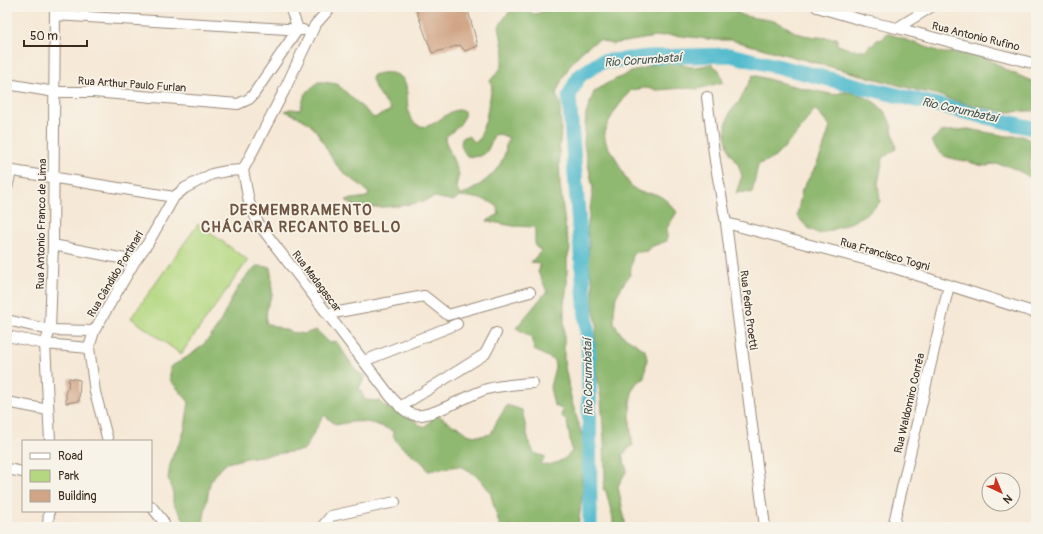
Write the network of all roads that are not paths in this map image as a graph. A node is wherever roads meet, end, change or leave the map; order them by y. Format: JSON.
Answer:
{"nodes":[{"id":1,"x":290,"y":7,"type":"edge"},
{"id":2,"x":331,"y":7,"type":"edge"},
{"id":3,"x":817,"y":7,"type":"edge"},
{"id":4,"x":932,"y":7,"type":"edge"},
{"id":5,"x":55,"y":11,"type":"edge"},
{"id":6,"x":897,"y":28,"type":"junction"},
{"id":7,"x":298,"y":29,"type":"junction"},
{"id":8,"x":312,"y":32,"type":"junction"},
{"id":9,"x":1036,"y":64,"type":"edge"},
{"id":10,"x":7,"y":84,"type":"edge"},
{"id":11,"x":55,"y":92,"type":"junction"},
{"id":12,"x":707,"y":97,"type":"dead end"},
{"id":13,"x":243,"y":170,"type":"junction"},
{"id":14,"x":9,"y":171,"type":"edge"},
{"id":15,"x":54,"y":178,"type":"junction"},
{"id":16,"x":7,"y":188,"type":"edge"},
{"id":17,"x":174,"y":198,"type":"junction"},
{"id":18,"x":726,"y":223,"type":"junction"},
{"id":19,"x":53,"y":245,"type":"junction"},
{"id":20,"x":135,"y":261,"type":"junction"},
{"id":21,"x":949,"y":285,"type":"junction"},
{"id":22,"x":530,"y":292,"type":"dead end"},
{"id":23,"x":1036,"y":313,"type":"edge"},
{"id":24,"x":328,"y":314,"type":"junction"},
{"id":25,"x":7,"y":320,"type":"edge"},
{"id":26,"x":457,"y":324,"type":"dead end"},
{"id":27,"x":50,"y":330,"type":"junction"},
{"id":28,"x":94,"y":331,"type":"junction"},
{"id":29,"x":496,"y":333,"type":"dead end"},
{"id":30,"x":7,"y":336,"type":"edge"},
{"id":31,"x":45,"y":344,"type":"junction"},
{"id":32,"x":90,"y":348,"type":"junction"},
{"id":33,"x":364,"y":361,"type":"junction"},
{"id":34,"x":533,"y":383,"type":"dead end"},
{"id":35,"x":7,"y":402,"type":"edge"},
{"id":36,"x":400,"y":407,"type":"junction"},
{"id":37,"x":48,"y":410,"type":"junction"},
{"id":38,"x":50,"y":440,"type":"edge"},
{"id":39,"x":108,"y":440,"type":"edge"},
{"id":40,"x":7,"y":469,"type":"edge"},
{"id":41,"x":22,"y":472,"type":"edge"},
{"id":42,"x":395,"y":502,"type":"dead end"},
{"id":43,"x":152,"y":507,"type":"edge"},
{"id":44,"x":50,"y":512,"type":"edge"},
{"id":45,"x":48,"y":527,"type":"edge"},
{"id":46,"x":165,"y":527,"type":"edge"},
{"id":47,"x":322,"y":527,"type":"edge"},
{"id":48,"x":765,"y":527,"type":"edge"},
{"id":49,"x":893,"y":527,"type":"edge"}],
"edges":[{"from":1,"to":7,"type":"street"},
{"from":2,"to":8,"type":"street"},
{"from":3,"to":6,"type":"street","name":"Rua Antonio Rufino"},
{"from":4,"to":6,"type":"street"},
{"from":5,"to":7,"type":"street"},
{"from":5,"to":11,"type":"street","name":"Rua Antonio Franco de Lima"},
{"from":6,"to":9,"type":"street","name":"Rua Antonio Rufino"},
{"from":7,"to":8,"type":"street"},
{"from":7,"to":11,"type":"street","name":"Rua Arthur Paulo Furlan"},
{"from":8,"to":13,"type":"street"},
{"from":10,"to":11,"type":"street","name":"Rua Arthur Paulo Furlan"},
{"from":11,"to":15,"type":"street","name":"Rua Antonio Franco de Lima"},
{"from":12,"to":18,"type":"street","name":"Rua Pedro Proetti"},
{"from":13,"to":17,"type":"street","name":"Rua Cândido Portinari"},
{"from":13,"to":24,"type":"street","name":"Rua Madagascar"},
{"from":14,"to":15,"type":"street"},
{"from":14,"to":16,"type":"street"},
{"from":15,"to":17,"type":"street"},
{"from":15,"to":19,"type":"street","name":"Rua Antonio Franco de Lima"},
{"from":17,"to":20,"type":"street","name":"Rua Cândido Portinari"},
{"from":18,"to":21,"type":"street","name":"Rua Francisco Togni"},
{"from":18,"to":48,"type":"street","name":"Rua Pedro Proetti"},
{"from":19,"to":20,"type":"street"},
{"from":19,"to":27,"type":"street","name":"Rua Antonio Franco de Lima"},
{"from":20,"to":28,"type":"street","name":"Rua Cândido Portinari"},
{"from":21,"to":23,"type":"street","name":"Rua Francisco Togni"},
{"from":21,"to":49,"type":"street","name":"Rua Waldomiro Corrêa"},
{"from":22,"to":24,"type":"street"},
{"from":24,"to":33,"type":"street","name":"Rua Madagascar"},
{"from":25,"to":27,"type":"street"},
{"from":26,"to":33,"type":"street"},
{"from":27,"to":28,"type":"street"},
{"from":27,"to":31,"type":"street","name":"Rua Antonio Franco de Lima"},
{"from":28,"to":32,"type":"street","name":"Rua Cândido Portinari"},
{"from":29,"to":36,"type":"street"},
{"from":30,"to":31,"type":"street"},
{"from":31,"to":32,"type":"street"},
{"from":31,"to":37,"type":"street","name":"Rua Antonio Franco de Lima"},
{"from":32,"to":39,"type":"street","name":"Rua Cândido Portinari"},
{"from":33,"to":36,"type":"street","name":"Rua Madagascar"},
{"from":34,"to":36,"type":"street","name":"Rua Madagascar"},
{"from":35,"to":37,"type":"street"},
{"from":37,"to":38,"type":"street","name":"Rua Antonio Franco de Lima"},
{"from":40,"to":41,"type":"street"},
{"from":42,"to":47,"type":"street"},
{"from":43,"to":46,"type":"street"},
{"from":44,"to":45,"type":"street"}]}
